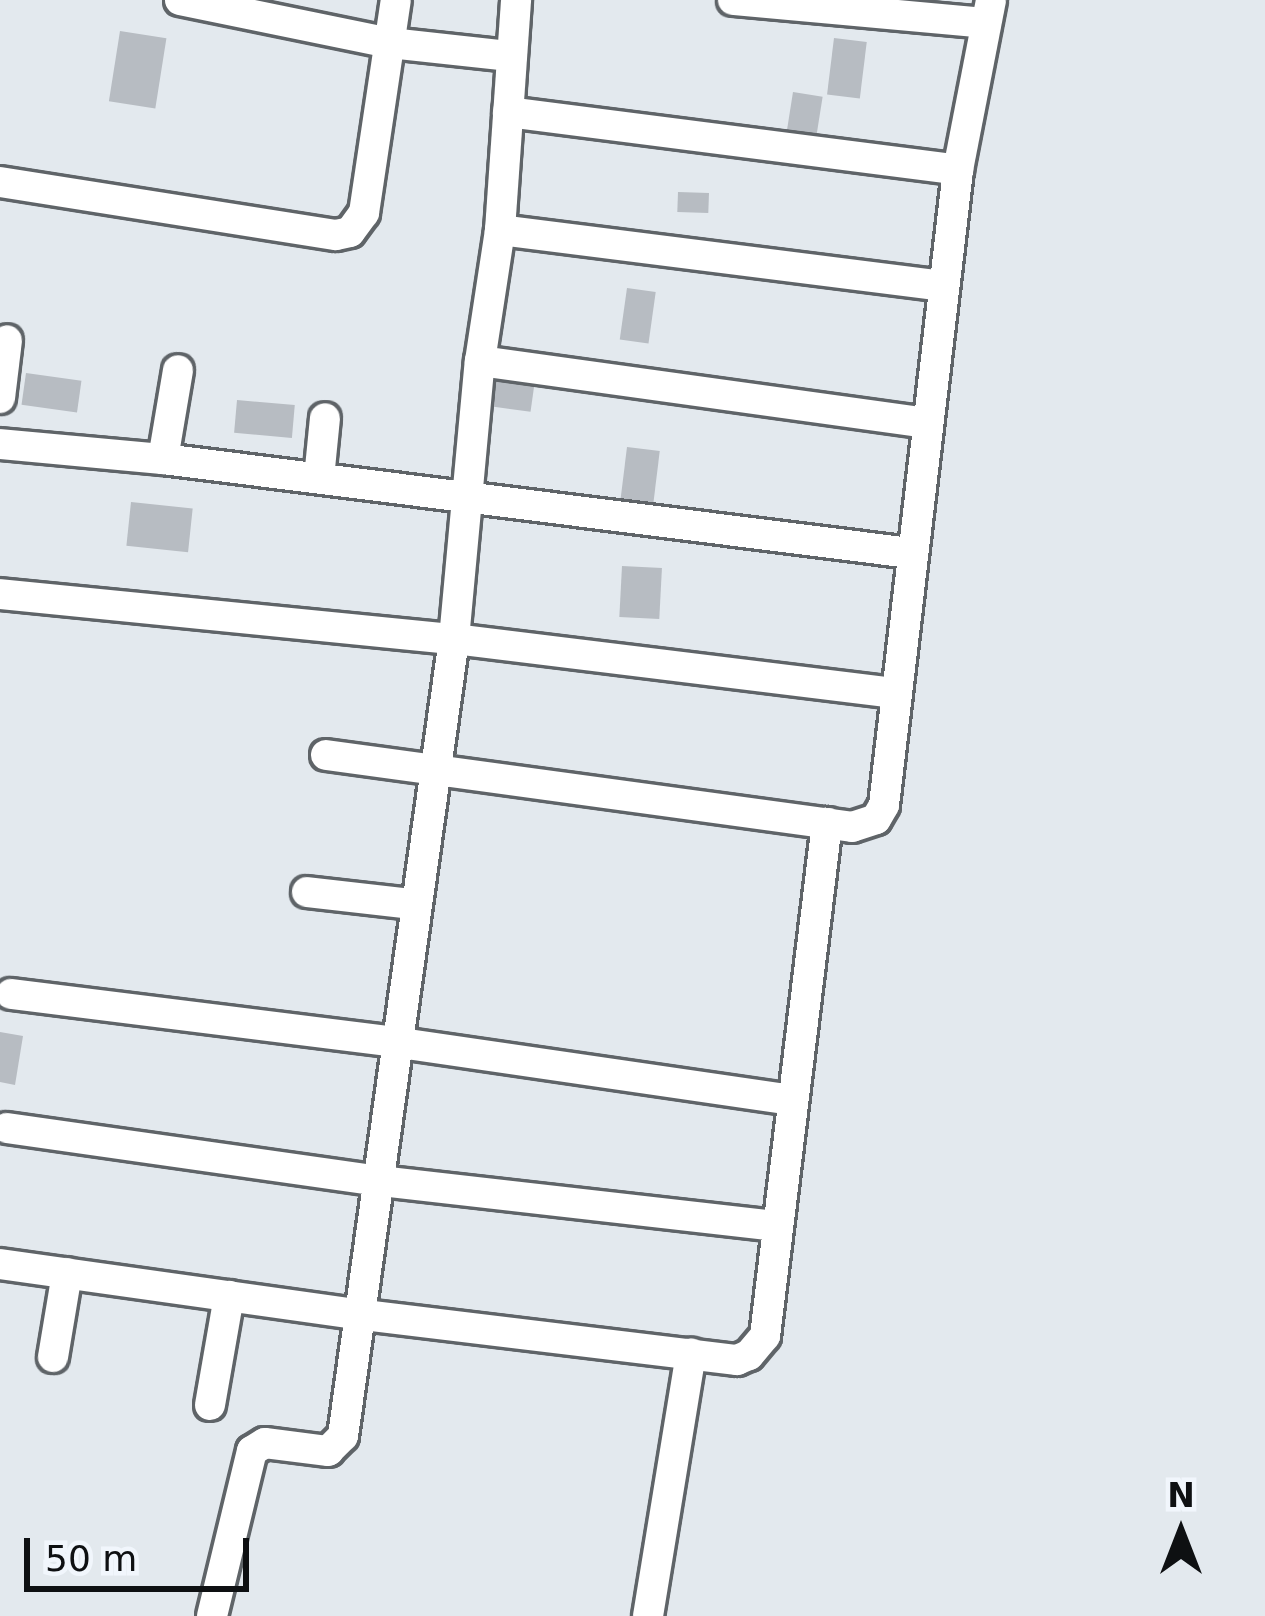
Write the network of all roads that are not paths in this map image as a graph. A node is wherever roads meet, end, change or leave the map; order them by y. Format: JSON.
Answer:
{"nodes":[{"id":1,"x":180,"y":0,"type":"edge"},
{"id":2,"x":397,"y":0,"type":"edge"},
{"id":3,"x":516,"y":0,"type":"edge"},
{"id":4,"x":733,"y":0,"type":"edge"},
{"id":5,"x":989,"y":11,"type":"edge"},
{"id":6,"x":390,"y":43,"type":"junction"},
{"id":7,"x":510,"y":56,"type":"junction"},
{"id":8,"x":508,"y":112,"type":"junction"},
{"id":9,"x":958,"y":170,"type":"junction"},
{"id":10,"x":0,"y":182,"type":"edge"},
{"id":11,"x":500,"y":230,"type":"junction"},
{"id":12,"x":943,"y":286,"type":"junction"},
{"id":13,"x":7,"y":340,"type":"dead end"},
{"id":14,"x":480,"y":361,"type":"junction"},
{"id":15,"x":178,"y":370,"type":"dead end"},
{"id":16,"x":0,"y":398,"type":"edge"},
{"id":17,"x":326,"y":418,"type":"dead end"},
{"id":18,"x":926,"y":423,"type":"junction"},
{"id":19,"x":0,"y":445,"type":"edge"},
{"id":20,"x":163,"y":459,"type":"junction"},
{"id":21,"x":319,"y":478,"type":"junction"},
{"id":22,"x":467,"y":496,"type":"junction"},
{"id":23,"x":910,"y":553,"type":"junction"},
{"id":24,"x":0,"y":594,"type":"edge"},
{"id":25,"x":454,"y":639,"type":"junction"},
{"id":26,"x":895,"y":693,"type":"junction"},
{"id":27,"x":326,"y":755,"type":"dead end"},
{"id":28,"x":432,"y":765,"type":"junction"},
{"id":29,"x":826,"y":823,"type":"junction"},
{"id":30,"x":308,"y":892,"type":"dead end"},
{"id":31,"x":413,"y":904,"type":"junction"},
{"id":32,"x":11,"y":994,"type":"dead end"},
{"id":33,"x":394,"y":1042,"type":"junction"},
{"id":34,"x":792,"y":1100,"type":"junction"},
{"id":35,"x":7,"y":1128,"type":"dead end"},
{"id":36,"x":381,"y":1181,"type":"junction"},
{"id":37,"x":778,"y":1226,"type":"junction"},
{"id":38,"x":0,"y":1264,"type":"edge"},
{"id":39,"x":67,"y":1273,"type":"junction"},
{"id":40,"x":229,"y":1296,"type":"junction"},
{"id":41,"x":364,"y":1315,"type":"junction"},
{"id":42,"x":691,"y":1353,"type":"junction"},
{"id":43,"x":53,"y":1357,"type":"dead end"},
{"id":44,"x":210,"y":1405,"type":"dead end"},
{"id":45,"x":212,"y":1616,"type":"edge"},
{"id":46,"x":648,"y":1616,"type":"edge"}],
"edges":[{"from":1,"to":6,"type":"street"},
{"from":2,"to":6,"type":"street"},
{"from":3,"to":7,"type":"street"},
{"from":4,"to":5,"type":"street"},
{"from":5,"to":9,"type":"street"},
{"from":6,"to":7,"type":"street"},
{"from":6,"to":10,"type":"street"},
{"from":7,"to":8,"type":"street"},
{"from":8,"to":9,"type":"street"},
{"from":8,"to":11,"type":"street"},
{"from":9,"to":12,"type":"street"},
{"from":11,"to":12,"type":"street"},
{"from":11,"to":14,"type":"street"},
{"from":12,"to":18,"type":"street"},
{"from":13,"to":16,"type":"street"},
{"from":14,"to":18,"type":"street"},
{"from":14,"to":22,"type":"street"},
{"from":15,"to":20,"type":"street"},
{"from":17,"to":21,"type":"street"},
{"from":18,"to":23,"type":"street"},
{"from":19,"to":20,"type":"street"},
{"from":20,"to":21,"type":"street"},
{"from":21,"to":22,"type":"street"},
{"from":22,"to":23,"type":"street"},
{"from":22,"to":25,"type":"street"},
{"from":23,"to":26,"type":"street"},
{"from":24,"to":25,"type":"street"},
{"from":25,"to":26,"type":"street"},
{"from":25,"to":28,"type":"street"},
{"from":26,"to":29,"type":"street"},
{"from":27,"to":28,"type":"street"},
{"from":28,"to":29,"type":"street"},
{"from":28,"to":31,"type":"street"},
{"from":29,"to":34,"type":"street"},
{"from":30,"to":31,"type":"street"},
{"from":31,"to":33,"type":"street"},
{"from":32,"to":33,"type":"street"},
{"from":33,"to":34,"type":"street"},
{"from":33,"to":36,"type":"street"},
{"from":34,"to":37,"type":"street"},
{"from":35,"to":36,"type":"street"},
{"from":36,"to":37,"type":"street"},
{"from":36,"to":41,"type":"street"},
{"from":37,"to":42,"type":"street"},
{"from":38,"to":39,"type":"street"},
{"from":39,"to":40,"type":"street"},
{"from":39,"to":43,"type":"street"},
{"from":40,"to":41,"type":"street"},
{"from":40,"to":44,"type":"street"},
{"from":41,"to":42,"type":"street"},
{"from":41,"to":45,"type":"street"},
{"from":42,"to":46,"type":"street"}]}
